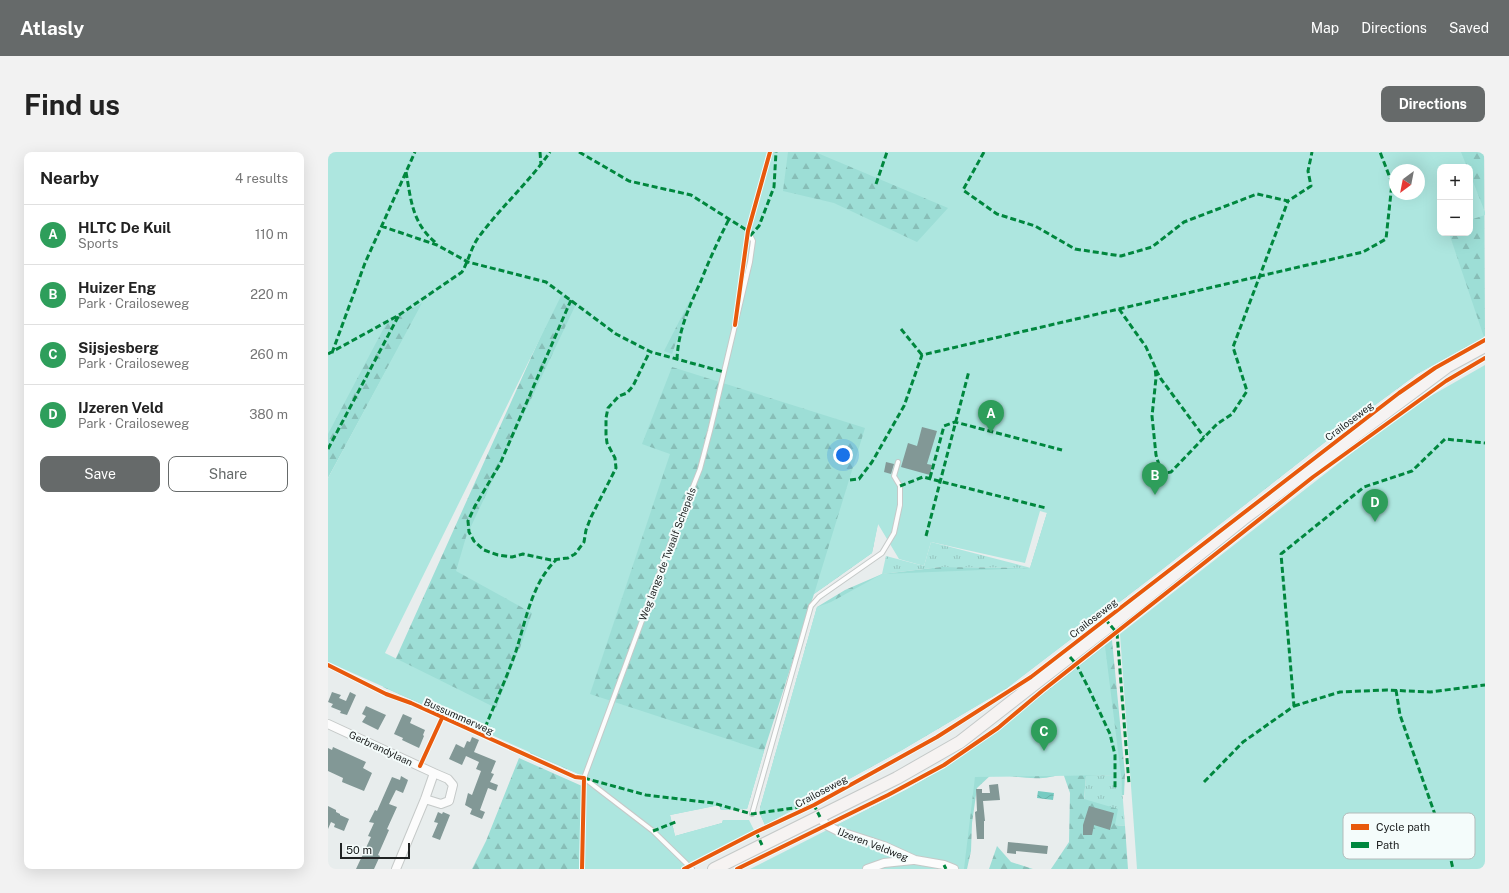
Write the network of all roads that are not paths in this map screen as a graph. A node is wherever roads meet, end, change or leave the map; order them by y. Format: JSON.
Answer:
{"nodes":[{"id":1,"x":748,"y":231,"type":"dead end"},
{"id":2,"x":1485,"y":346,"type":"edge"},
{"id":3,"x":898,"y":462,"type":"dead end"},
{"id":4,"x":328,"y":724,"type":"edge"},
{"id":5,"x":434,"y":772,"type":"junction"},
{"id":6,"x":425,"y":799,"type":"junction"},
{"id":7,"x":752,"y":814,"type":"dead end"},
{"id":8,"x":820,"y":817,"type":"junction"},
{"id":9,"x":915,"y":860,"type":"junction"},
{"id":10,"x":396,"y":869,"type":"edge"},
{"id":11,"x":692,"y":869,"type":"edge"},
{"id":12,"x":714,"y":869,"type":"edge"},
{"id":13,"x":867,"y":869,"type":"edge"},
{"id":14,"x":954,"y":869,"type":"edge"}],
"edges":[{"from":1,"to":11,"type":"lane","name":"Weg langs de Twaalf Schepels"},
{"from":2,"to":8,"type":"main road","name":"Crailoseweg"},
{"from":3,"to":7,"type":"lane"},
{"from":4,"to":5,"type":"street","name":"Gerbrandylaan"},
{"from":5,"to":6,"type":"street"},
{"from":5,"to":6,"type":"street","name":"Gerbrandylaan"},
{"from":6,"to":10,"type":"street"},
{"from":8,"to":9,"type":"street","name":"IJzeren Veldweg"},
{"from":8,"to":12,"type":"main road","name":"Crailoseweg"},
{"from":9,"to":13,"type":"street"},
{"from":9,"to":14,"type":"street","name":"IJzeren Veldweg"}]}
